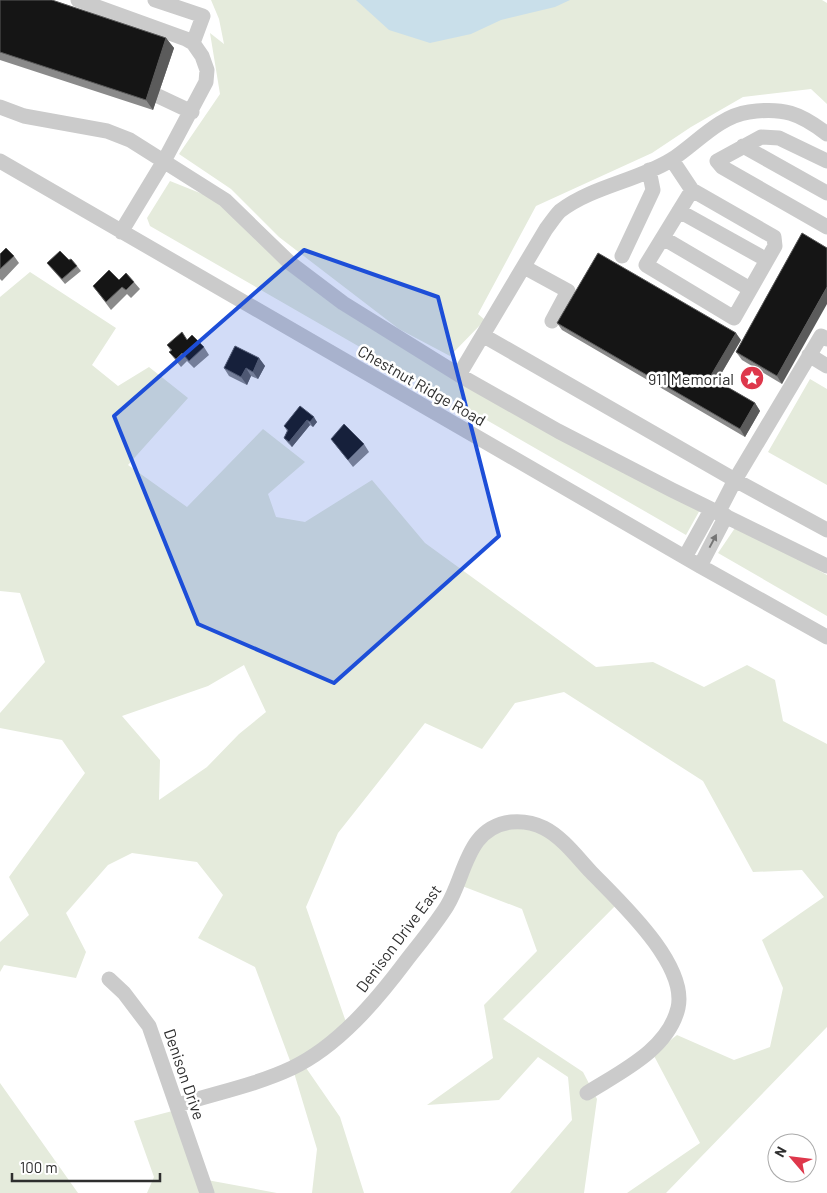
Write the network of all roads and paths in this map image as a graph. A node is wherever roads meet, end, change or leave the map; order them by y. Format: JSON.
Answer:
{"nodes":[{"id":1,"x":78,"y":0,"type":"edge"},
{"id":2,"x":155,"y":0,"type":"edge"},
{"id":3,"x":102,"y":4,"type":"edge"},
{"id":4,"x":193,"y":44,"type":"junction"},
{"id":5,"x":158,"y":96,"type":"dead end"},
{"id":6,"x":0,"y":107,"type":"edge"},
{"id":7,"x":758,"y":111,"type":"junction"},
{"id":8,"x":192,"y":112,"type":"junction"},
{"id":9,"x":827,"y":134,"type":"edge"},
{"id":10,"x":760,"y":137,"type":"junction"},
{"id":11,"x":743,"y":146,"type":"junction"},
{"id":12,"x":672,"y":160,"type":"junction"},
{"id":13,"x":0,"y":161,"type":"edge"},
{"id":14,"x":164,"y":161,"type":"junction"},
{"id":15,"x":827,"y":161,"type":"edge"},
{"id":16,"x":649,"y":170,"type":"junction"},
{"id":17,"x":692,"y":190,"type":"junction"},
{"id":18,"x":826,"y":190,"type":"edge"},
{"id":19,"x":679,"y":211,"type":"junction"},
{"id":20,"x":827,"y":227,"type":"edge"},
{"id":21,"x":121,"y":232,"type":"junction"},
{"id":22,"x":663,"y":238,"type":"junction"},
{"id":23,"x":622,"y":256,"type":"dead end"},
{"id":24,"x":767,"y":260,"type":"junction"},
{"id":25,"x":524,"y":267,"type":"junction"},
{"id":26,"x":750,"y":289,"type":"junction"},
{"id":27,"x":552,"y":320,"type":"dead end"},
{"id":28,"x":484,"y":336,"type":"junction"},
{"id":29,"x":827,"y":339,"type":"edge"},
{"id":30,"x":809,"y":355,"type":"junction"},
{"id":31,"x":827,"y":366,"type":"edge"},
{"id":32,"x":459,"y":375,"type":"junction"},
{"id":33,"x":735,"y":480,"type":"junction"},
{"id":34,"x":718,"y":513,"type":"junction"},
{"id":35,"x":827,"y":530,"type":"edge"},
{"id":36,"x":686,"y":557,"type":"junction"},
{"id":37,"x":700,"y":566,"type":"junction"},
{"id":38,"x":827,"y":566,"type":"edge"},
{"id":39,"x":827,"y":637,"type":"edge"},
{"id":40,"x":109,"y":979,"type":"dead end"},
{"id":41,"x":587,"y":1093,"type":"dead end"},
{"id":42,"x":178,"y":1105,"type":"junction"},
{"id":43,"x":207,"y":1193,"type":"edge"}],
"edges":[{"from":1,"to":3,"type":"street"},
{"from":2,"to":4,"type":"street"},
{"from":3,"to":4,"type":"street"},
{"from":4,"to":8,"type":"street"},
{"from":5,"to":8,"type":"street"},
{"from":6,"to":14,"type":"street"},
{"from":7,"to":9,"type":"street"},
{"from":7,"to":10,"type":"street"},
{"from":7,"to":12,"type":"street"},
{"from":8,"to":14,"type":"street"},
{"from":10,"to":11,"type":"street"},
{"from":10,"to":15,"type":"street"},
{"from":11,"to":18,"type":"street"},
{"from":11,"to":20,"type":"street"},
{"from":12,"to":16,"type":"street"},
{"from":12,"to":17,"type":"street"},
{"from":13,"to":21,"type":"street","name":"Chestnut Ridge Road"},
{"from":14,"to":21,"type":"street"},
{"from":14,"to":32,"type":"street"},
{"from":16,"to":23,"type":"street"},
{"from":16,"to":25,"type":"street"},
{"from":17,"to":19,"type":"street"},
{"from":17,"to":24,"type":"street"},
{"from":19,"to":22,"type":"street"},
{"from":19,"to":24,"type":"street"},
{"from":21,"to":36,"type":"street","name":"Chestnut Ridge Road"},
{"from":22,"to":26,"type":"street"},
{"from":22,"to":26,"type":"street"},
{"from":24,"to":26,"type":"street"},
{"from":25,"to":27,"type":"street"},
{"from":25,"to":28,"type":"street"},
{"from":28,"to":32,"type":"street"},
{"from":28,"to":33,"type":"street"},
{"from":29,"to":30,"type":"street"},
{"from":30,"to":31,"type":"street"},
{"from":30,"to":33,"type":"street"},
{"from":32,"to":34,"type":"street"},
{"from":33,"to":34,"type":"street"},
{"from":33,"to":35,"type":"street"},
{"from":34,"to":36,"type":"street"},
{"from":37,"to":34,"type":"street","one_way":true},
{"from":34,"to":38,"type":"street"},
{"from":36,"to":37,"type":"street","name":"Chestnut Ridge Road"},
{"from":37,"to":39,"type":"street","name":"Chestnut Ridge Road"},
{"from":40,"to":42,"type":"street","name":"Denison Drive"},
{"from":41,"to":42,"type":"street","name":"Denison Drive East"},
{"from":42,"to":43,"type":"street","name":"Denison Drive"}]}
